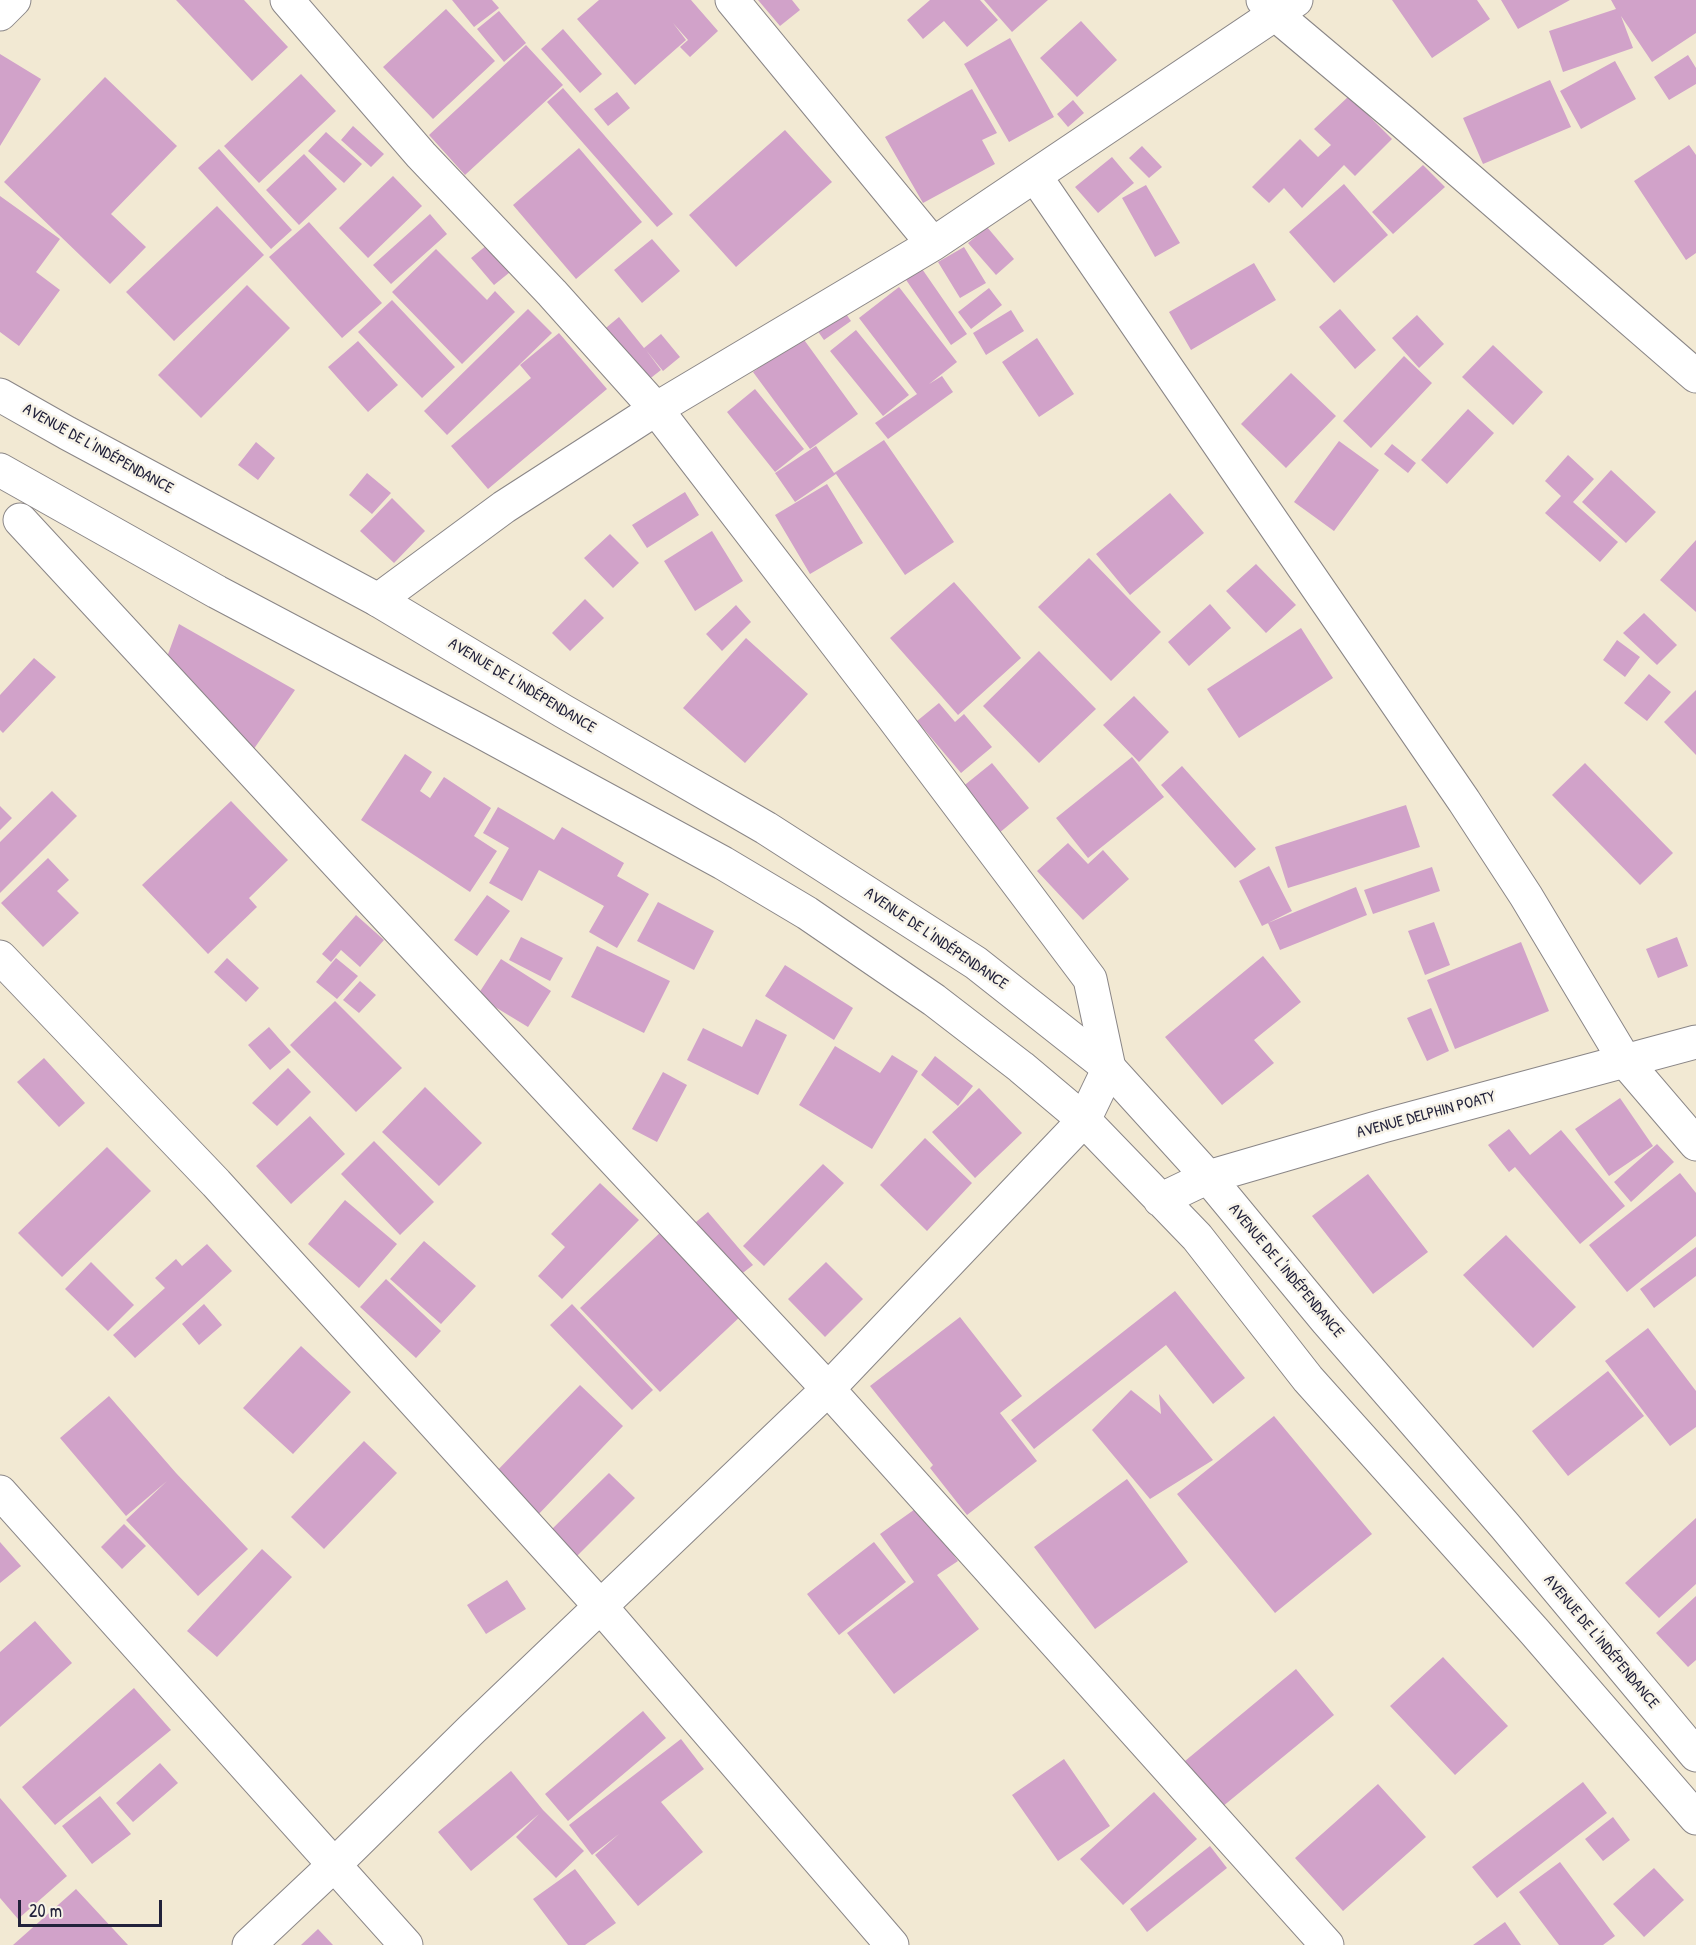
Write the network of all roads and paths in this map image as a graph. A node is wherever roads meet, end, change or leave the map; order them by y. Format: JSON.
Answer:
{"nodes":[{"id":1,"x":14,"y":0,"type":"edge"},
{"id":2,"x":287,"y":0,"type":"edge"},
{"id":3,"x":732,"y":0,"type":"edge"},
{"id":4,"x":1278,"y":5,"type":"edge"},
{"id":5,"x":0,"y":14,"type":"edge"},
{"id":6,"x":1035,"y":176,"type":"junction"},
{"id":7,"x":933,"y":244,"type":"junction"},
{"id":8,"x":1696,"y":376,"type":"edge"},
{"id":9,"x":0,"y":395,"type":"edge"},
{"id":10,"x":656,"y":409,"type":"junction"},
{"id":11,"x":0,"y":470,"type":"edge"},
{"id":12,"x":52,"y":498,"type":"junction"},
{"id":13,"x":10,"y":529,"type":"edge"},
{"id":14,"x":378,"y":600,"type":"junction"},
{"id":15,"x":0,"y":957,"type":"edge"},
{"id":16,"x":1696,"y":1042,"type":"edge"},
{"id":17,"x":1624,"y":1061,"type":"junction"},
{"id":18,"x":1109,"y":1068,"type":"junction"},
{"id":19,"x":1084,"y":1120,"type":"junction"},
{"id":20,"x":1696,"y":1144,"type":"edge"},
{"id":21,"x":1208,"y":1176,"type":"junction"},
{"id":22,"x":1160,"y":1200,"type":"junction"},
{"id":23,"x":828,"y":1389,"type":"junction"},
{"id":24,"x":0,"y":1492,"type":"edge"},
{"id":25,"x":602,"y":1607,"type":"junction"},
{"id":26,"x":1696,"y":1755,"type":"edge"},
{"id":27,"x":1696,"y":1818,"type":"edge"},
{"id":28,"x":334,"y":1866,"type":"junction"},
{"id":29,"x":249,"y":1945,"type":"edge"},
{"id":30,"x":406,"y":1945,"type":"edge"},
{"id":31,"x":892,"y":1945,"type":"edge"},
{"id":32,"x":1327,"y":1945,"type":"edge"}],
"edges":[{"from":1,"to":5,"type":"street"},
{"from":2,"to":10,"type":"street"},
{"from":3,"to":7,"type":"street"},
{"from":4,"to":6,"type":"street"},
{"from":4,"to":8,"type":"street"},
{"from":6,"to":7,"type":"street"},
{"from":6,"to":17,"type":"street"},
{"from":7,"to":10,"type":"street"},
{"from":9,"to":14,"type":"street","name":"AVENUE DE L'INDÉPENDANCE"},
{"from":10,"to":14,"type":"street"},
{"from":10,"to":18,"type":"street"},
{"from":11,"to":12,"type":"street"},
{"from":12,"to":13,"type":"street"},
{"from":12,"to":19,"type":"street"},
{"from":13,"to":23,"type":"street"},
{"from":14,"to":18,"type":"street","name":"AVENUE DE L'INDÉPENDANCE"},
{"from":15,"to":25,"type":"street"},
{"from":16,"to":17,"type":"street","name":"AVENUE DELPHIN POATY"},
{"from":17,"to":20,"type":"street"},
{"from":17,"to":21,"type":"street","name":"AVENUE DELPHIN POATY"},
{"from":18,"to":19,"type":"street"},
{"from":18,"to":21,"type":"street","name":"AVENUE DE L'INDÉPENDANCE"},
{"from":19,"to":22,"type":"street"},
{"from":19,"to":23,"type":"street"},
{"from":21,"to":22,"type":"street","name":"AVENUE DELPHIN POATY"},
{"from":21,"to":26,"type":"street","name":"AVENUE DE L'INDÉPENDANCE"},
{"from":22,"to":27,"type":"street"},
{"from":23,"to":25,"type":"street"},
{"from":23,"to":32,"type":"street"},
{"from":24,"to":28,"type":"street"},
{"from":25,"to":28,"type":"street"},
{"from":25,"to":31,"type":"street"},
{"from":28,"to":29,"type":"street"},
{"from":28,"to":30,"type":"street"}]}
